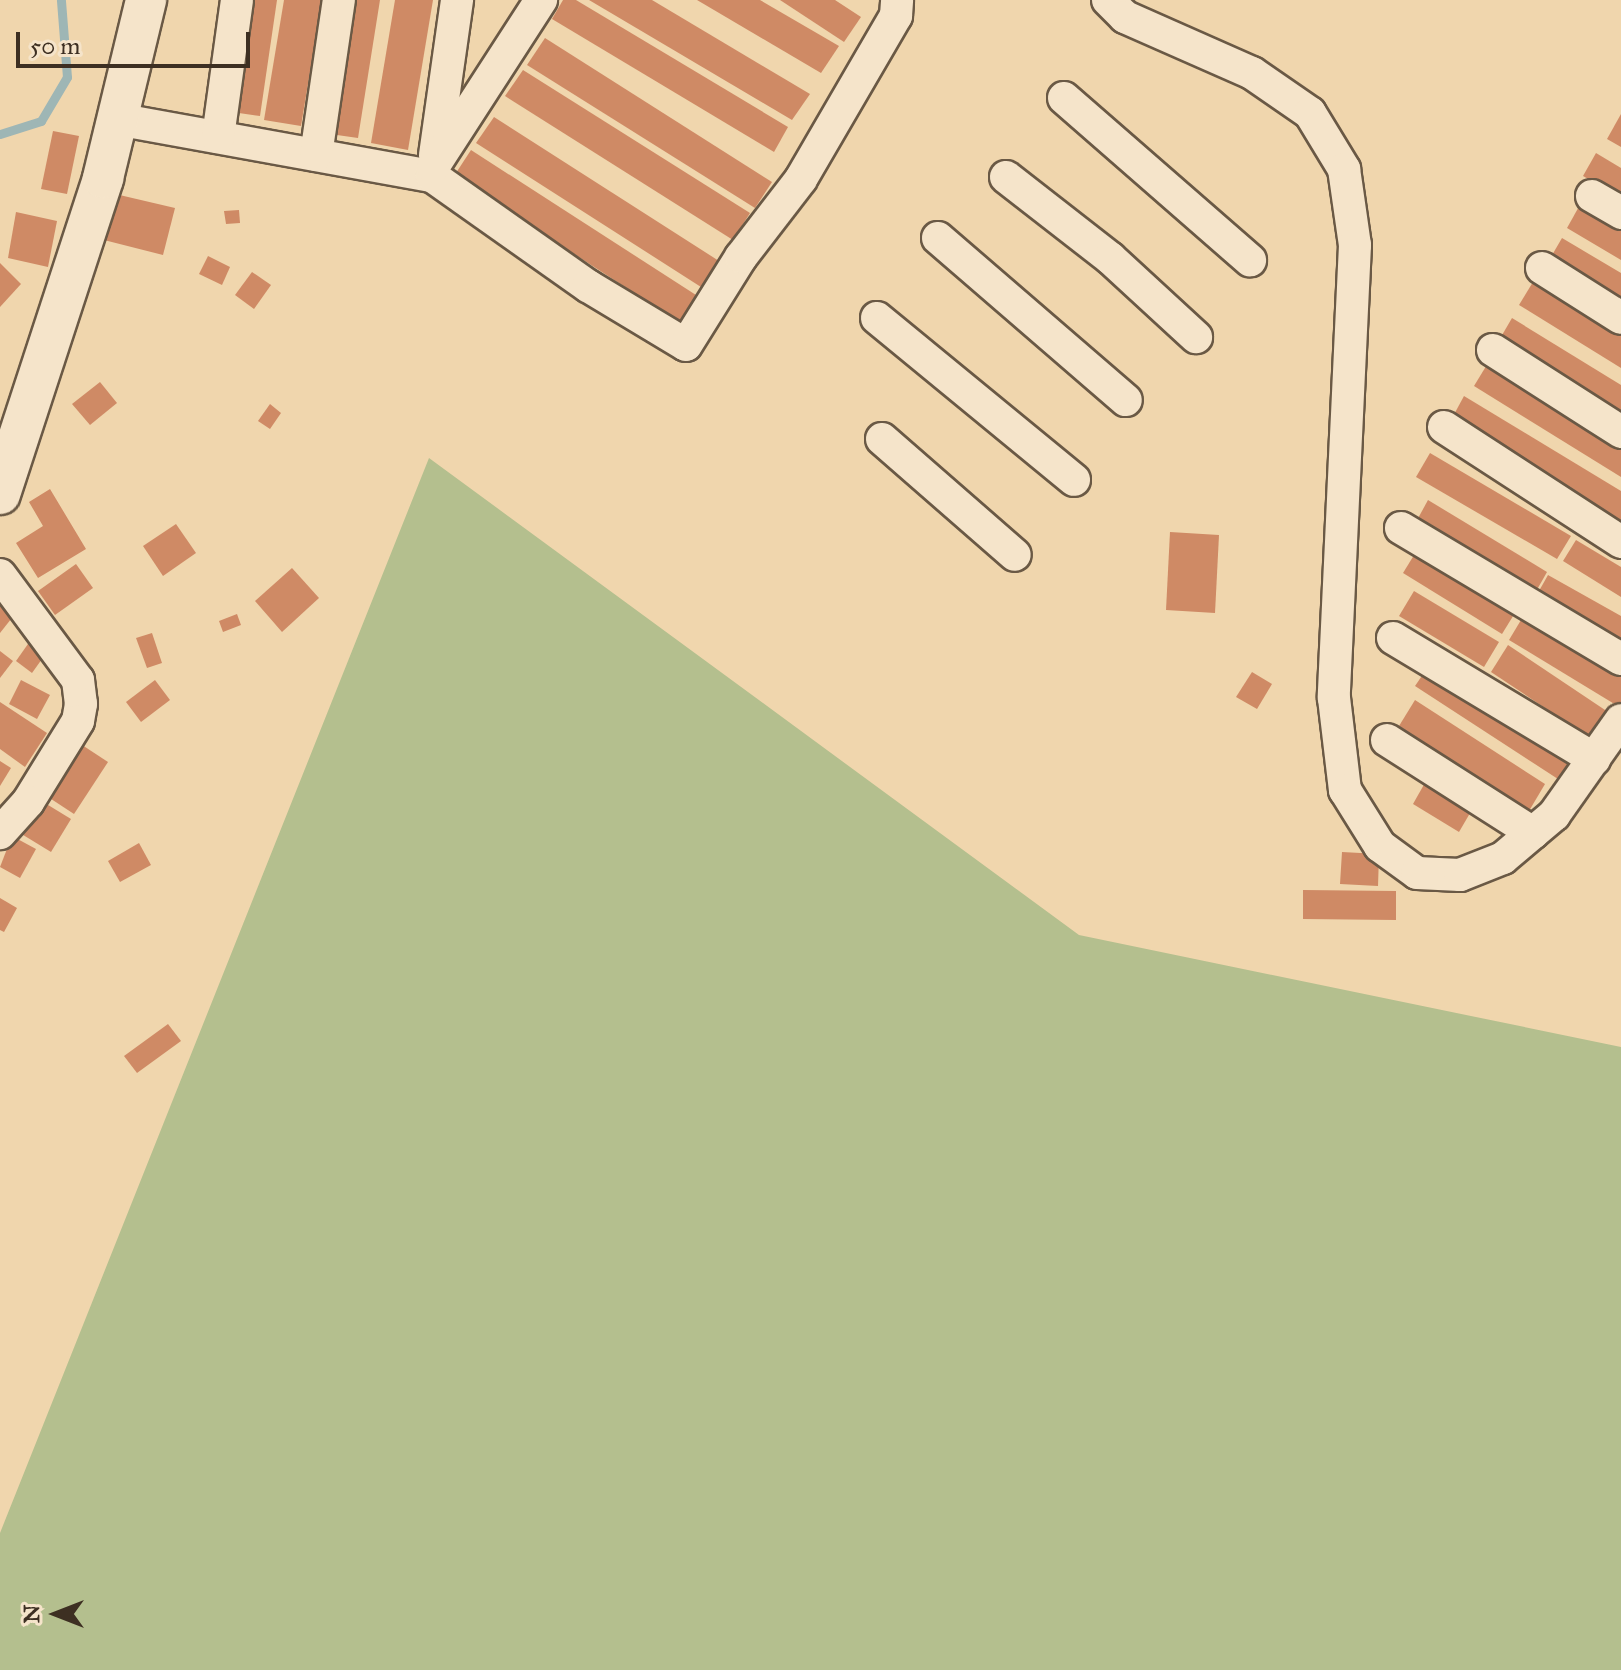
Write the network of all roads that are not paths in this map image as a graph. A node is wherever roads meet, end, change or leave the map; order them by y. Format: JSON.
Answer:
{"nodes":[{"id":1,"x":146,"y":0,"type":"edge"},
{"id":2,"x":237,"y":0,"type":"edge"},
{"id":3,"x":339,"y":0,"type":"edge"},
{"id":4,"x":457,"y":0,"type":"edge"},
{"id":5,"x":541,"y":0,"type":"edge"},
{"id":6,"x":1108,"y":0,"type":"edge"},
{"id":7,"x":888,"y":5,"type":"edge"},
{"id":8,"x":1064,"y":98,"type":"dead end"},
{"id":9,"x":117,"y":119,"type":"junction"},
{"id":10,"x":218,"y":137,"type":"junction"},
{"id":11,"x":316,"y":155,"type":"junction"},
{"id":12,"x":432,"y":172,"type":"junction"},
{"id":13,"x":1006,"y":177,"type":"dead end"},
{"id":14,"x":1592,"y":196,"type":"dead end"},
{"id":15,"x":1621,"y":213,"type":"edge"},
{"id":16,"x":938,"y":238,"type":"dead end"},
{"id":17,"x":1250,"y":260,"type":"dead end"},
{"id":18,"x":1542,"y":268,"type":"dead end"},
{"id":19,"x":877,"y":318,"type":"dead end"},
{"id":20,"x":1621,"y":318,"type":"edge"},
{"id":21,"x":1196,"y":337,"type":"dead end"},
{"id":22,"x":1493,"y":350,"type":"dead end"},
{"id":23,"x":1126,"y":400,"type":"dead end"},
{"id":24,"x":1444,"y":427,"type":"dead end"},
{"id":25,"x":1621,"y":432,"type":"edge"},
{"id":26,"x":882,"y":439,"type":"dead end"},
{"id":27,"x":1074,"y":480,"type":"dead end"},
{"id":28,"x":0,"y":494,"type":"edge"},
{"id":29,"x":1401,"y":528,"type":"dead end"},
{"id":30,"x":1621,"y":542,"type":"edge"},
{"id":31,"x":1015,"y":555,"type":"dead end"},
{"id":32,"x":0,"y":575,"type":"edge"},
{"id":33,"x":1393,"y":638,"type":"dead end"},
{"id":34,"x":1621,"y":659,"type":"edge"},
{"id":35,"x":1621,"y":720,"type":"edge"},
{"id":36,"x":1387,"y":740,"type":"dead end"},
{"id":37,"x":1594,"y":759,"type":"junction"},
{"id":38,"x":0,"y":833,"type":"edge"},
{"id":39,"x":1533,"y":833,"type":"junction"}],
"edges":[{"from":1,"to":9,"type":"street"},
{"from":2,"to":10,"type":"street"},
{"from":3,"to":11,"type":"street"},
{"from":4,"to":12,"type":"street"},
{"from":5,"to":12,"type":"street"},
{"from":6,"to":39,"type":"street"},
{"from":7,"to":12,"type":"street"},
{"from":8,"to":17,"type":"street"},
{"from":9,"to":10,"type":"street"},
{"from":9,"to":28,"type":"street"},
{"from":10,"to":11,"type":"street"},
{"from":11,"to":12,"type":"street"},
{"from":13,"to":21,"type":"street"},
{"from":14,"to":15,"type":"street"},
{"from":16,"to":23,"type":"street"},
{"from":18,"to":20,"type":"street"},
{"from":19,"to":27,"type":"street"},
{"from":22,"to":25,"type":"street"},
{"from":24,"to":30,"type":"street"},
{"from":26,"to":31,"type":"street"},
{"from":29,"to":34,"type":"street"},
{"from":32,"to":38,"type":"street"},
{"from":33,"to":37,"type":"street"},
{"from":35,"to":37,"type":"street"},
{"from":36,"to":39,"type":"street"},
{"from":37,"to":39,"type":"street"}]}
